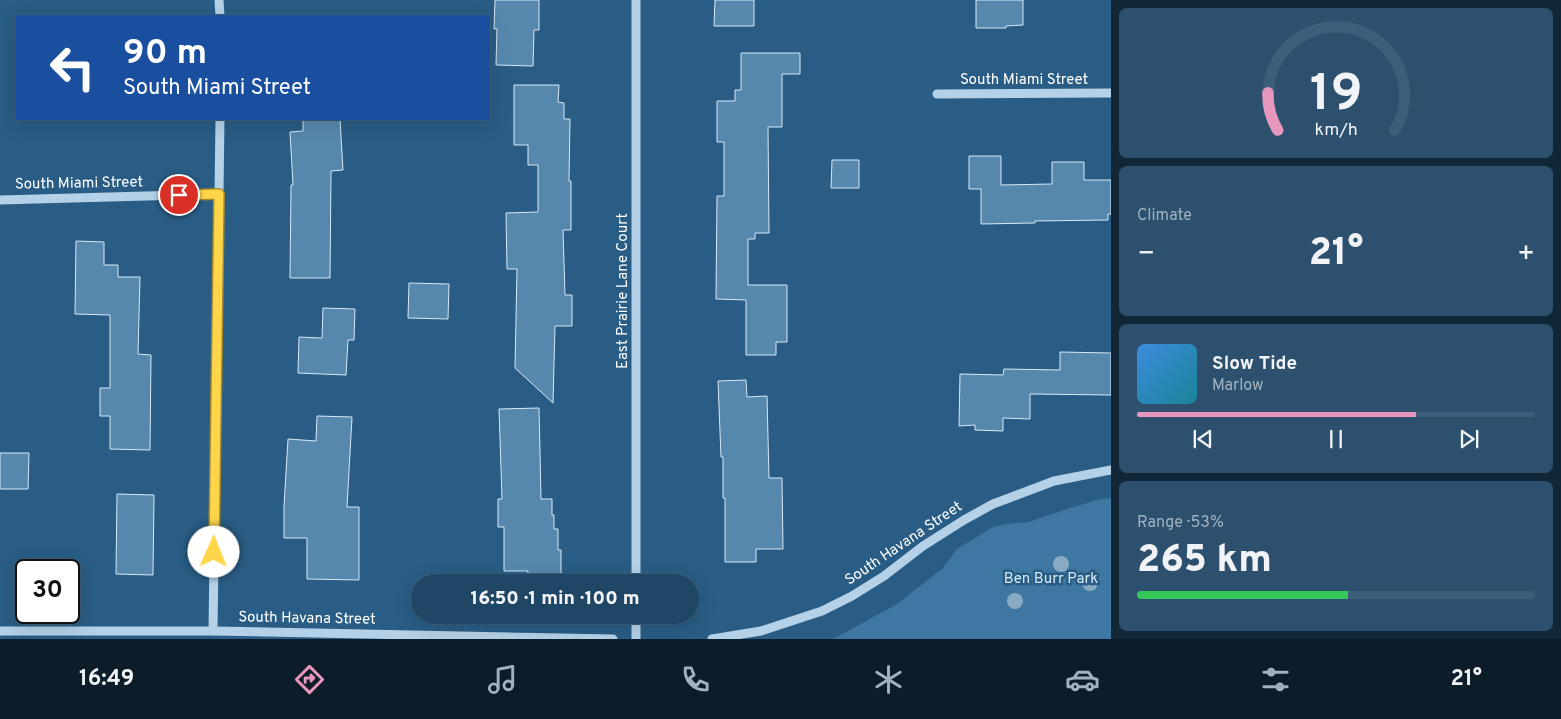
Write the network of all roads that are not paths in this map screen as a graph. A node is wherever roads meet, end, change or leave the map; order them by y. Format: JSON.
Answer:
{"nodes":[{"id":1,"x":219,"y":0,"type":"edge"},
{"id":2,"x":636,"y":0,"type":"edge"},
{"id":3,"x":220,"y":15,"type":"edge"},
{"id":4,"x":1111,"y":93,"type":"edge"},
{"id":5,"x":937,"y":94,"type":"dead end"},
{"id":6,"x":220,"y":120,"type":"edge"},
{"id":7,"x":219,"y":194,"type":"junction"},
{"id":8,"x":0,"y":200,"type":"edge"},
{"id":9,"x":1111,"y":470,"type":"edge"},
{"id":10,"x":636,"y":574,"type":"edge"},
{"id":11,"x":636,"y":624,"type":"edge"},
{"id":12,"x":0,"y":631,"type":"edge"},
{"id":13,"x":213,"y":632,"type":"junction"},
{"id":14,"x":130,"y":636,"type":"edge"},
{"id":15,"x":613,"y":639,"type":"edge"},
{"id":16,"x":636,"y":639,"type":"edge"},
{"id":17,"x":712,"y":639,"type":"edge"}],
"edges":[{"from":1,"to":3,"type":"street"},
{"from":2,"to":10,"type":"street","name":"East Prairie Lane Court"},
{"from":4,"to":5,"type":"street","name":"South Miami Street"},
{"from":6,"to":7,"type":"street"},
{"from":7,"to":8,"type":"street","name":"South Miami Street"},
{"from":7,"to":13,"type":"street"},
{"from":9,"to":17,"type":"street","name":"South Havana Street"},
{"from":11,"to":16,"type":"street"},
{"from":12,"to":14,"type":"street","name":"South Havana Street"},
{"from":13,"to":14,"type":"street","name":"South Havana Street"},
{"from":13,"to":15,"type":"street","name":"South Havana Street"}]}
